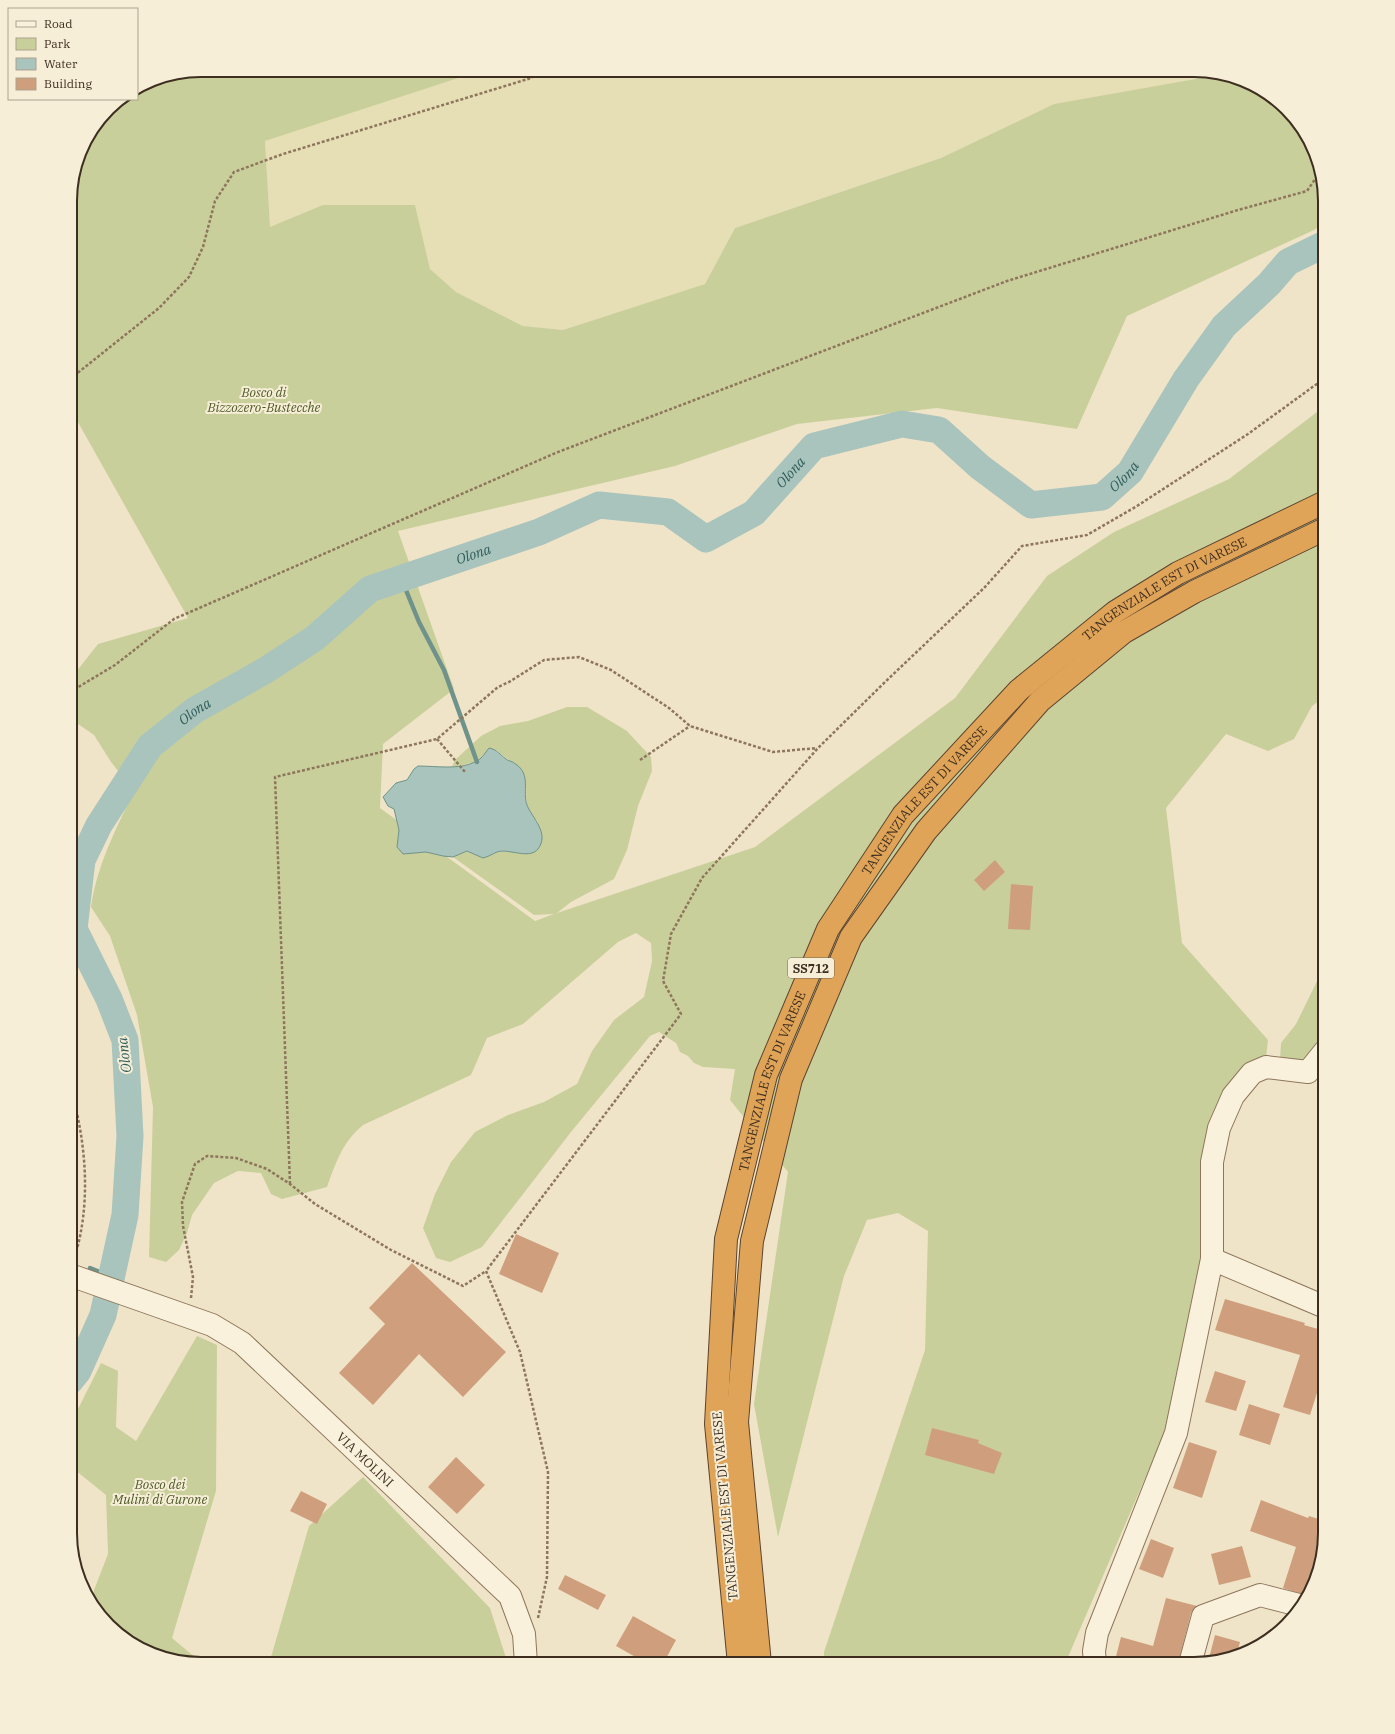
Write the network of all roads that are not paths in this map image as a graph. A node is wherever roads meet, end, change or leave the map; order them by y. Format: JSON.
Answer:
{"nodes":[{"id":1,"x":1318,"y":505,"type":"edge"},
{"id":2,"x":1318,"y":532,"type":"edge"},
{"id":3,"x":1318,"y":1060,"type":"edge"},
{"id":4,"x":1212,"y":1259,"type":"junction"},
{"id":5,"x":77,"y":1273,"type":"edge"},
{"id":6,"x":1318,"y":1304,"type":"edge"},
{"id":7,"x":1295,"y":1604,"type":"edge"},
{"id":8,"x":526,"y":1657,"type":"edge"},
{"id":9,"x":738,"y":1657,"type":"edge"},
{"id":10,"x":759,"y":1657,"type":"edge"},
{"id":11,"x":1094,"y":1657,"type":"edge"},
{"id":12,"x":1192,"y":1657,"type":"edge"}],
"edges":[{"from":1,"to":9,"type":"highway","name":"TANGENZIALE EST DI VARESE","number":"SS712"},
{"from":2,"to":10,"type":"highway","name":"TANGENZIALE EST DI VARESE","number":"SS712"},
{"from":3,"to":4,"type":"street"},
{"from":4,"to":6,"type":"street"},
{"from":4,"to":11,"type":"street"},
{"from":5,"to":8,"type":"street","name":"VIA MOLINI"},
{"from":7,"to":12,"type":"street"}]}
